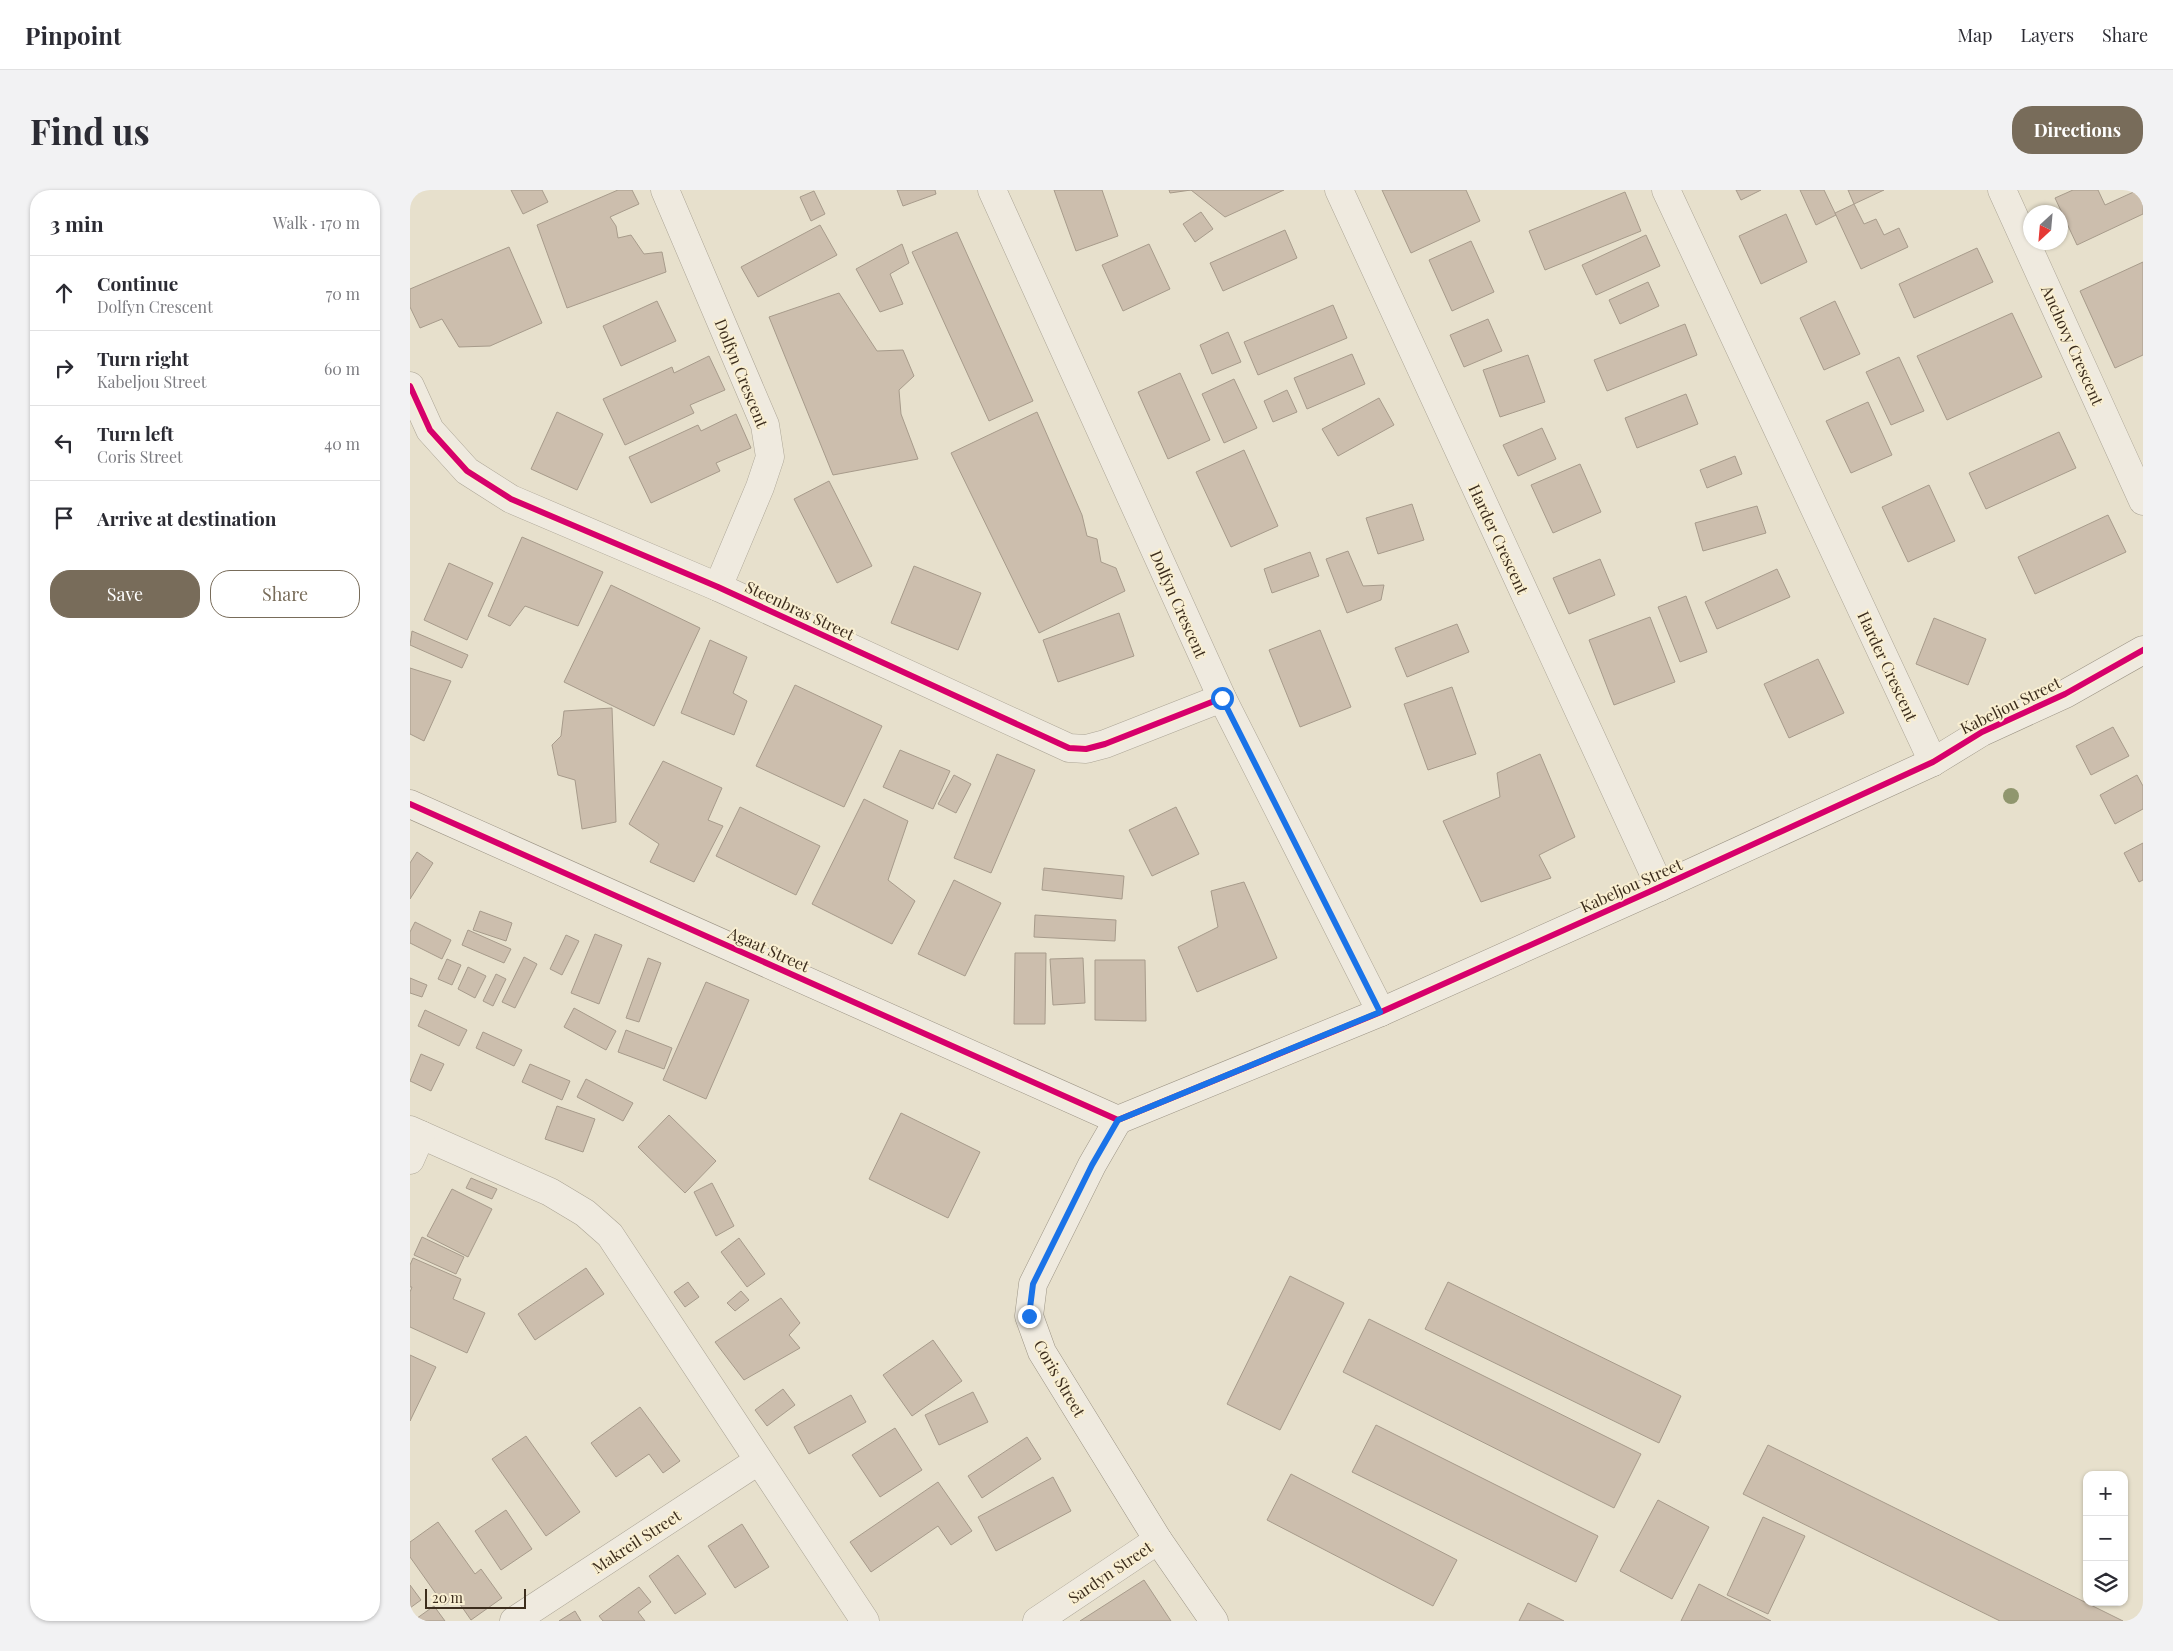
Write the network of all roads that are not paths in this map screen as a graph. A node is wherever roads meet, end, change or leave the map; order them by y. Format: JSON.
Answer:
{"nodes":[{"id":1,"x":665,"y":190,"type":"edge"},
{"id":2,"x":992,"y":190,"type":"edge"},
{"id":3,"x":1339,"y":190,"type":"edge"},
{"id":4,"x":1666,"y":190,"type":"edge"},
{"id":5,"x":2002,"y":190,"type":"edge"},
{"id":6,"x":410,"y":386,"type":"edge"},
{"id":7,"x":2143,"y":501,"type":"edge"},
{"id":8,"x":718,"y":587,"type":"junction"},
{"id":9,"x":2143,"y":650,"type":"edge"},
{"id":10,"x":1222,"y":698,"type":"junction"},
{"id":11,"x":1933,"y":762,"type":"junction"},
{"id":12,"x":410,"y":804,"type":"edge"},
{"id":13,"x":1660,"y":887,"type":"junction"},
{"id":14,"x":1380,"y":1012,"type":"junction"},
{"id":15,"x":1118,"y":1120,"type":"junction"},
{"id":16,"x":416,"y":1133,"type":"edge"},
{"id":17,"x":410,"y":1160,"type":"edge"},
{"id":18,"x":758,"y":1461,"type":"junction"},
{"id":19,"x":1158,"y":1540,"type":"junction"},
{"id":20,"x":514,"y":1621,"type":"edge"},
{"id":21,"x":865,"y":1621,"type":"edge"},
{"id":22,"x":1037,"y":1621,"type":"edge"},
{"id":23,"x":1214,"y":1621,"type":"edge"}],
"edges":[{"from":1,"to":8,"type":"street","name":"Dolfyn Crescent"},
{"from":2,"to":10,"type":"street","name":"Dolfyn Crescent"},
{"from":3,"to":13,"type":"street","name":"Harder Crescent"},
{"from":4,"to":11,"type":"street","name":"Harder Crescent"},
{"from":5,"to":7,"type":"street","name":"Anchovy Crescent"},
{"from":6,"to":8,"type":"street","name":"Steenbras Street"},
{"from":8,"to":10,"type":"street","name":"Steenbras Street"},
{"from":9,"to":11,"type":"street","name":"Kabeljou Street"},
{"from":10,"to":14,"type":"street","name":"Dolfyn Crescent"},
{"from":11,"to":13,"type":"street","name":"Kabeljou Street"},
{"from":12,"to":15,"type":"street","name":"Agaat Street"},
{"from":13,"to":14,"type":"street","name":"Kabeljou Street"},
{"from":14,"to":15,"type":"street","name":"Kabeljou Street"},
{"from":15,"to":19,"type":"street","name":"Coris Street"},
{"from":16,"to":17,"type":"street"},
{"from":16,"to":18,"type":"street"},
{"from":18,"to":20,"type":"street","name":"Makreil Street"},
{"from":18,"to":21,"type":"street"},
{"from":19,"to":22,"type":"street","name":"Sardyn Street"},
{"from":19,"to":23,"type":"street","name":"Coris Street"}]}
